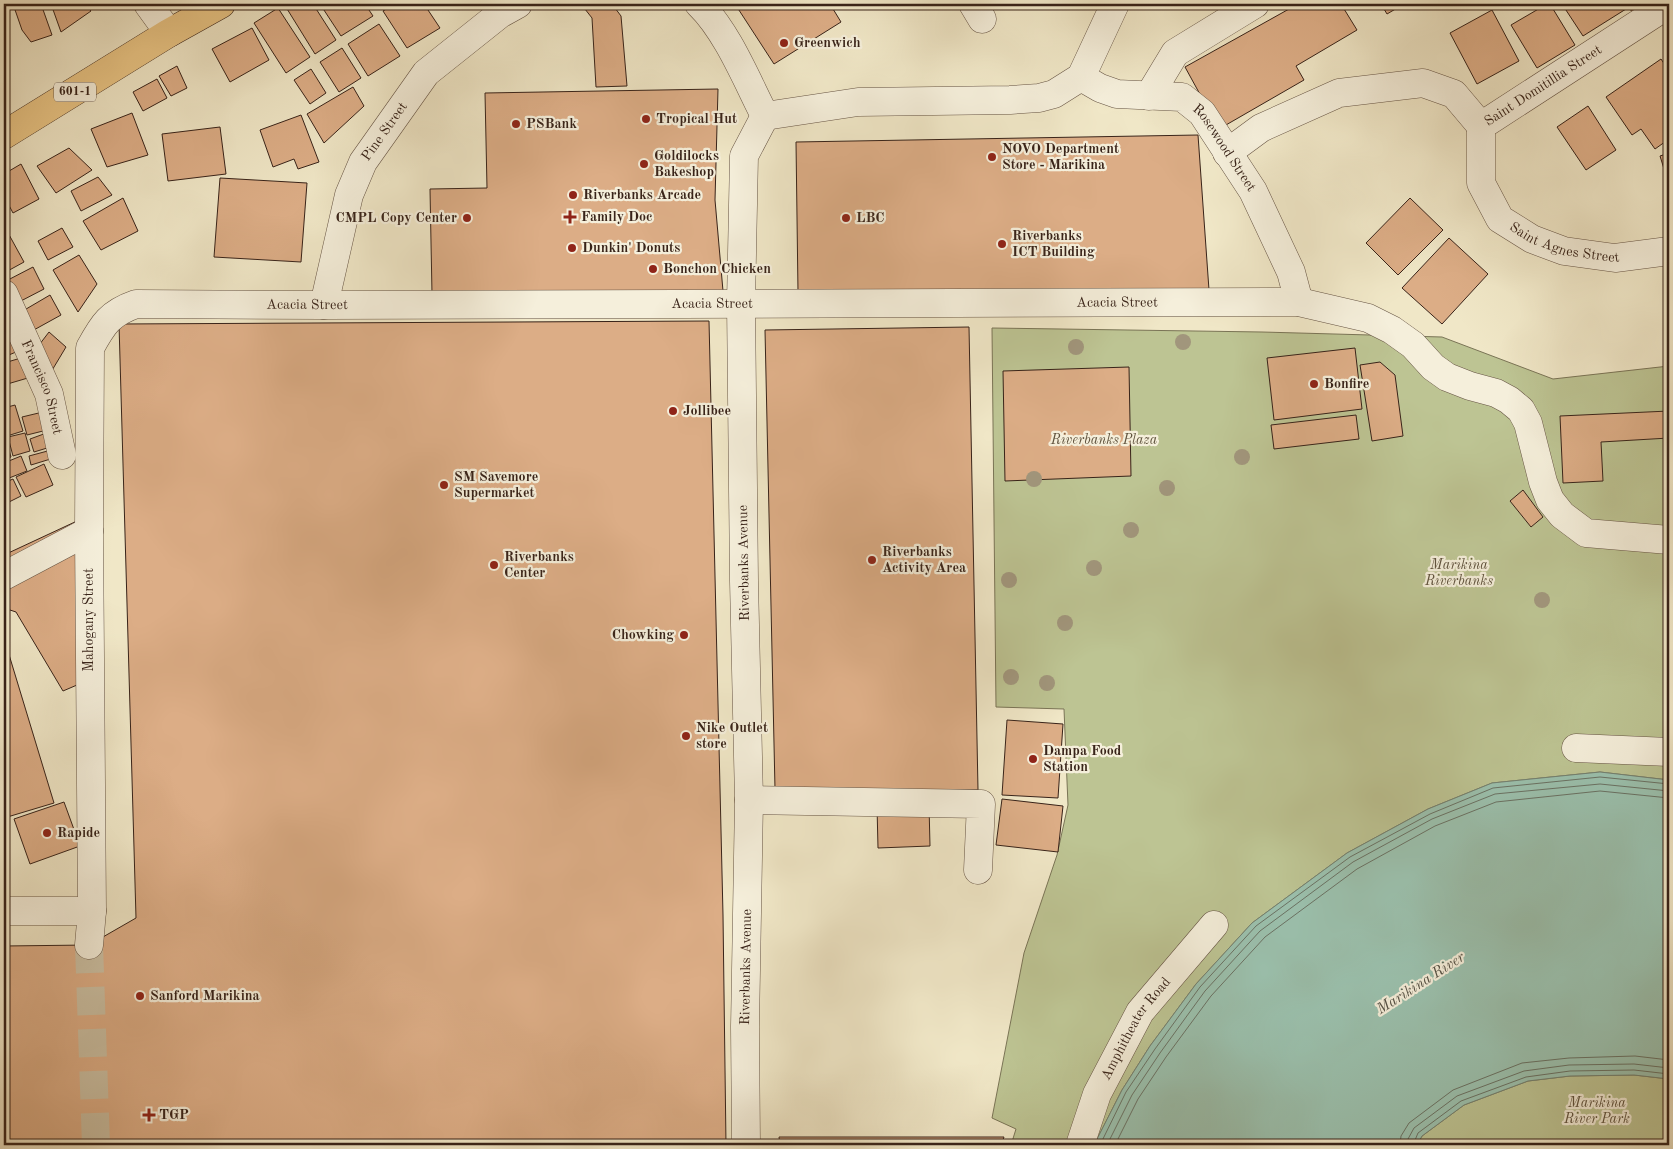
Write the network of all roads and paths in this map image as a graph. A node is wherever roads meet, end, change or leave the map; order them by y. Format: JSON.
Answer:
{"nodes":[{"id":1,"x":148,"y":4,"type":"edge"},
{"id":2,"x":221,"y":4,"type":"edge"},
{"id":3,"x":518,"y":4,"type":"edge"},
{"id":4,"x":699,"y":4,"type":"edge"},
{"id":5,"x":1115,"y":4,"type":"edge"},
{"id":6,"x":1255,"y":4,"type":"edge"},
{"id":7,"x":1669,"y":4,"type":"edge"},
{"id":8,"x":169,"y":33,"type":"junction"},
{"id":9,"x":1081,"y":77,"type":"junction"},
{"id":10,"x":1149,"y":96,"type":"junction"},
{"id":11,"x":765,"y":116,"type":"junction"},
{"id":12,"x":1481,"y":126,"type":"junction"},
{"id":13,"x":4,"y":135,"type":"edge"},
{"id":14,"x":1227,"y":153,"type":"junction"},
{"id":15,"x":1669,"y":251,"type":"edge"},
{"id":16,"x":4,"y":294,"type":"edge"},
{"id":17,"x":1299,"y":302,"type":"junction"},
{"id":18,"x":741,"y":303,"type":"junction"},
{"id":19,"x":324,"y":305,"type":"junction"},
{"id":20,"x":124,"y":308,"type":"joint"},
{"id":21,"x":62,"y":455,"type":"dead end"},
{"id":22,"x":88,"y":531,"type":"junction"},
{"id":23,"x":1669,"y":540,"type":"edge"},
{"id":24,"x":4,"y":576,"type":"edge"},
{"id":25,"x":1576,"y":748,"type":"dead end"},
{"id":26,"x":1669,"y":752,"type":"edge"},
{"id":27,"x":749,"y":800,"type":"junction"},
{"id":28,"x":978,"y":870,"type":"dead end"},
{"id":29,"x":4,"y":911,"type":"edge"},
{"id":30,"x":92,"y":911,"type":"junction"},
{"id":31,"x":1214,"y":925,"type":"dead end"},
{"id":32,"x":88,"y":945,"type":"tunnel mouth"},
{"id":33,"x":746,"y":1145,"type":"edge"},
{"id":34,"x":1080,"y":1145,"type":"edge"}],
"edges":[{"from":1,"to":8,"type":"street"},
{"from":2,"to":8,"type":"main road","number":"601-1"},
{"from":3,"to":19,"type":"street","name":"Pine Street"},
{"from":4,"to":11,"type":"street"},
{"from":5,"to":9,"type":"street"},
{"from":6,"to":10,"type":"street"},
{"from":7,"to":12,"type":"street","name":"Saint Domitillia Street"},
{"from":8,"to":13,"type":"main road","number":"601-1"},
{"from":9,"to":10,"type":"street","name":"Rosewood Street"},
{"from":9,"to":11,"type":"street"},
{"from":10,"to":14,"type":"street","name":"Rosewood Street"},
{"from":11,"to":18,"type":"street","name":"Riverbanks Avenue"},
{"from":12,"to":14,"type":"street","name":"Saint Domitillia Street"},
{"from":12,"to":15,"type":"street","name":"Saint Agnes Street"},
{"from":14,"to":17,"type":"street","name":"Rosewood Street"},
{"from":16,"to":21,"type":"street","name":"Francisco Street"},
{"from":17,"to":18,"type":"street","name":"Acacia Street"},
{"from":17,"to":23,"type":"street","name":"Acacia Street"},
{"from":18,"to":19,"type":"street","name":"Acacia Street"},
{"from":18,"to":27,"type":"street","name":"Riverbanks Avenue"},
{"from":19,"to":20,"type":"street","name":"Acacia Street"},
{"from":20,"to":22,"type":"street","name":"Mahogany Street"},
{"from":22,"to":24,"type":"street"},
{"from":22,"to":30,"type":"street","name":"Mahogany Street"},
{"from":25,"to":26,"type":"street"},
{"from":27,"to":28,"type":"street"},
{"from":27,"to":33,"type":"street","name":"Riverbanks Avenue"},
{"from":29,"to":30,"type":"street"},
{"from":30,"to":32,"type":"street","name":"Mahogany Street"},
{"from":31,"to":34,"type":"street","name":"Amphitheater Road"}]}
